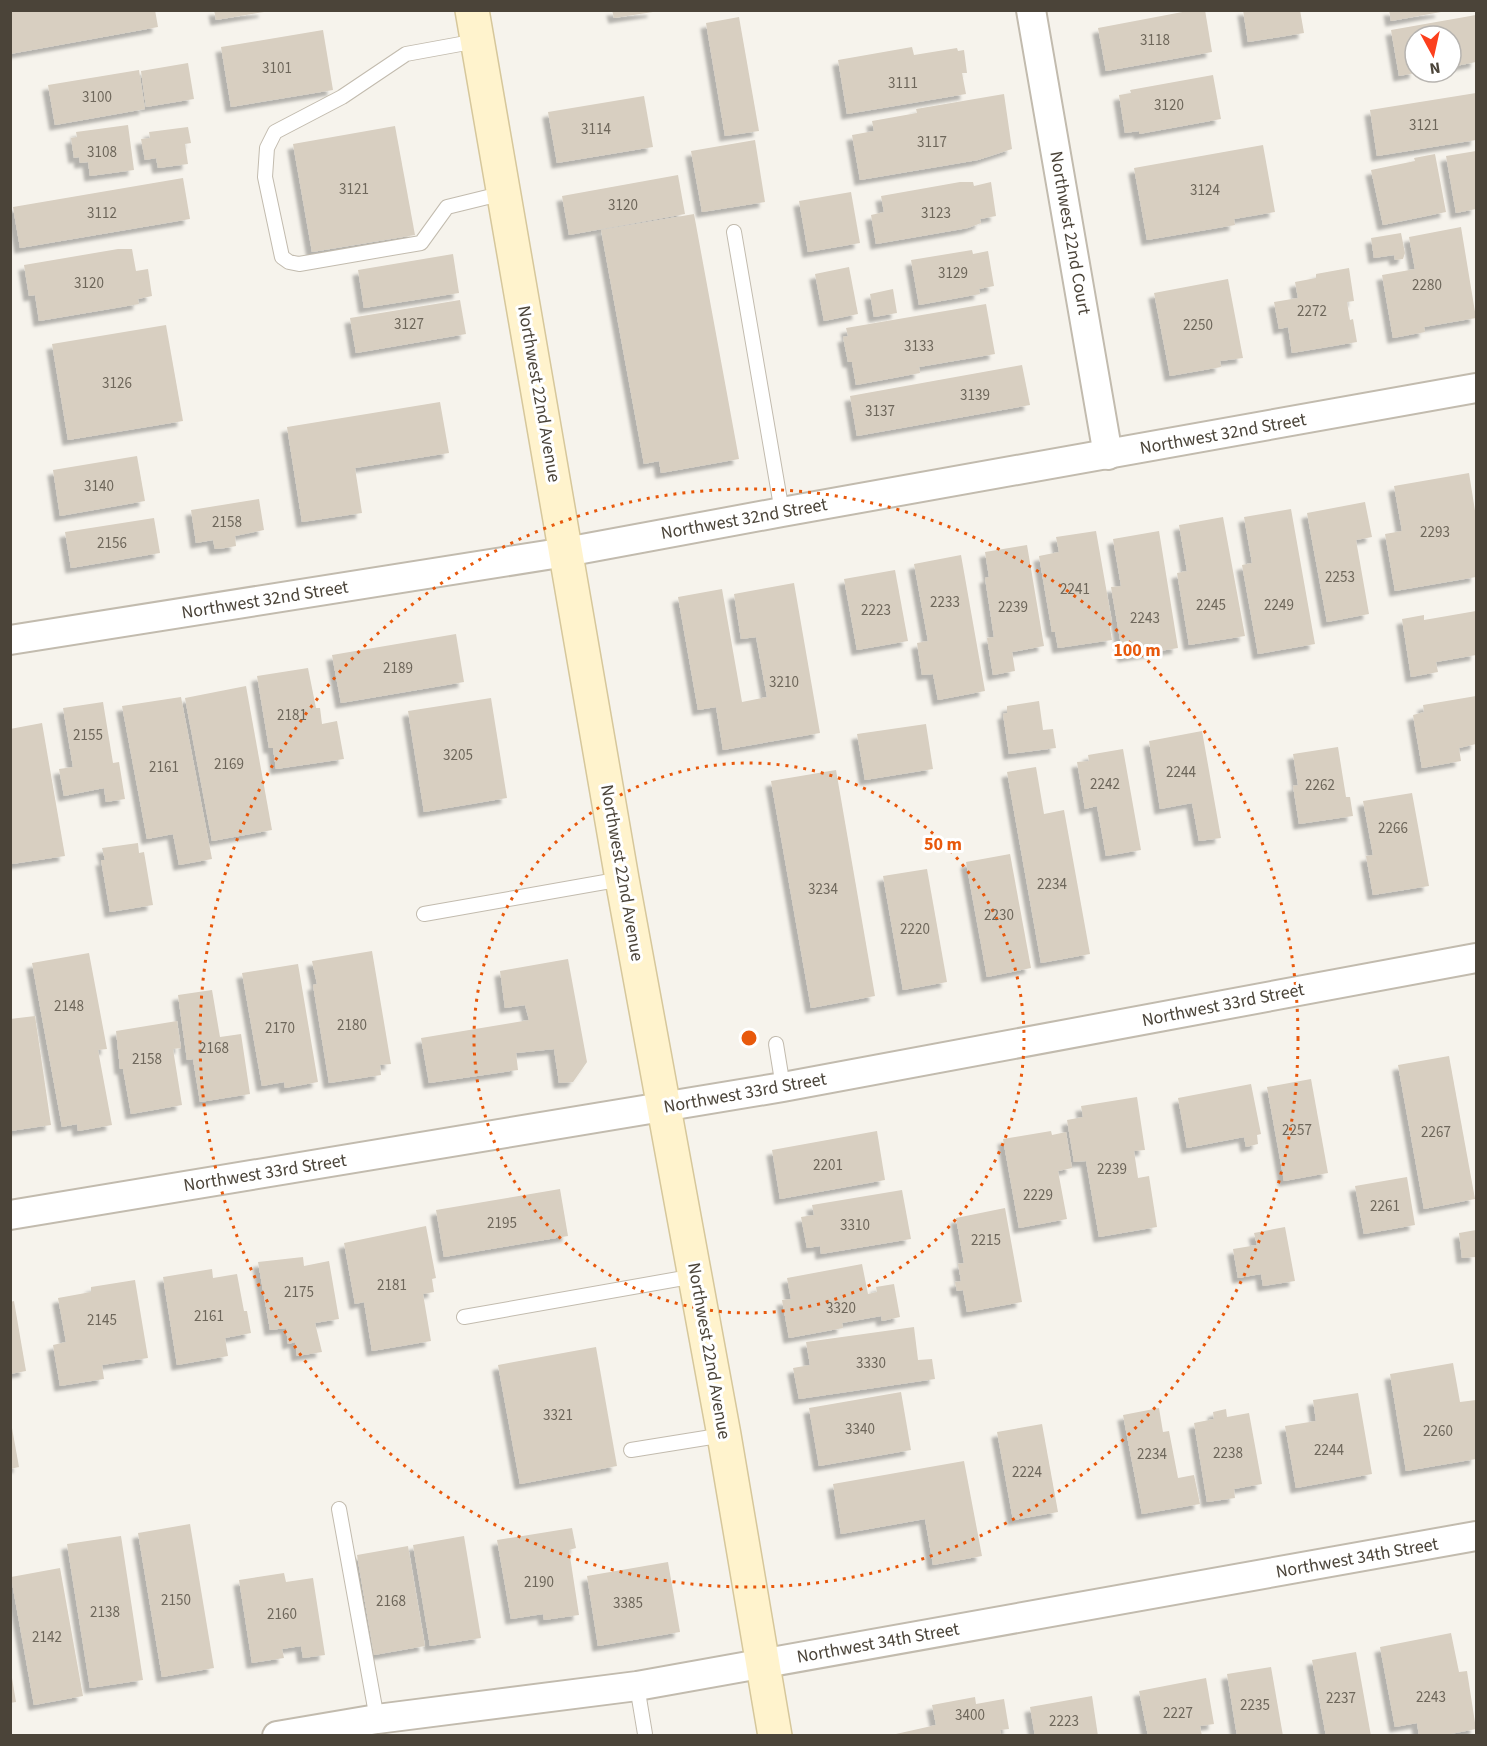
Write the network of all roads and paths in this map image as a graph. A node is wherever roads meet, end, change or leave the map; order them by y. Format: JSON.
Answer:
{"nodes":[{"id":1,"x":1031,"y":10,"type":"edge"},
{"id":2,"x":475,"y":26,"type":"edge"},
{"id":3,"x":504,"y":194,"type":"junction"},
{"id":4,"x":734,"y":232,"type":"dead end"},
{"id":5,"x":1476,"y":388,"type":"edge"},
{"id":6,"x":1108,"y":455,"type":"junction"},
{"id":7,"x":782,"y":512,"type":"junction"},
{"id":8,"x":566,"y":552,"type":"junction"},
{"id":9,"x":11,"y":635,"type":"edge"},
{"id":10,"x":622,"y":879,"type":"junction"},
{"id":11,"x":424,"y":914,"type":"dead end"},
{"id":12,"x":1476,"y":958,"type":"edge"},
{"id":13,"x":776,"y":1044,"type":"dead end"},
{"id":14,"x":783,"y":1087,"type":"junction"},
{"id":15,"x":663,"y":1107,"type":"junction"},
{"id":16,"x":10,"y":1215,"type":"edge"},
{"id":17,"x":695,"y":1276,"type":"junction"},
{"id":18,"x":464,"y":1317,"type":"dead end"},
{"id":19,"x":724,"y":1435,"type":"junction"},
{"id":20,"x":632,"y":1450,"type":"dead end"},
{"id":21,"x":339,"y":1509,"type":"dead end"},
{"id":22,"x":1476,"y":1536,"type":"edge"},
{"id":23,"x":763,"y":1664,"type":"junction"},
{"id":24,"x":637,"y":1686,"type":"junction"},
{"id":25,"x":377,"y":1719,"type":"junction"},
{"id":26,"x":645,"y":1734,"type":"edge"},
{"id":27,"x":277,"y":1736,"type":"edge"},
{"id":28,"x":775,"y":1736,"type":"edge"}],
"edges":[{"from":1,"to":6,"type":"street","name":"Northwest 22nd Court"},
{"from":2,"to":3,"type":"main road","name":"Northwest 22nd Avenue"},
{"from":2,"to":3,"type":"lane"},
{"from":3,"to":8,"type":"main road","name":"Northwest 22nd Avenue"},
{"from":4,"to":7,"type":"lane"},
{"from":5,"to":6,"type":"street","name":"Northwest 32nd Street"},
{"from":6,"to":7,"type":"street","name":"Northwest 32nd Street"},
{"from":7,"to":8,"type":"street","name":"Northwest 32nd Street"},
{"from":8,"to":9,"type":"street","name":"Northwest 32nd Street"},
{"from":8,"to":10,"type":"main road","name":"Northwest 22nd Avenue"},
{"from":10,"to":11,"type":"lane"},
{"from":10,"to":15,"type":"main road","name":"Northwest 22nd Avenue"},
{"from":12,"to":14,"type":"street","name":"Northwest 33rd Street"},
{"from":13,"to":14,"type":"lane"},
{"from":14,"to":15,"type":"street","name":"Northwest 33rd Street"},
{"from":15,"to":16,"type":"street","name":"Northwest 33rd Street"},
{"from":15,"to":17,"type":"main road","name":"Northwest 22nd Avenue"},
{"from":17,"to":18,"type":"lane"},
{"from":17,"to":19,"type":"main road","name":"Northwest 22nd Avenue"},
{"from":19,"to":20,"type":"lane"},
{"from":19,"to":23,"type":"main road","name":"Northwest 22nd Avenue"},
{"from":21,"to":25,"type":"lane"},
{"from":22,"to":23,"type":"street","name":"Northwest 34th Street"},
{"from":23,"to":24,"type":"street","name":"Northwest 34th Street"},
{"from":23,"to":28,"type":"main road","name":"Northwest 22nd Avenue"},
{"from":24,"to":25,"type":"street","name":"Northwest 34th Street"},
{"from":24,"to":26,"type":"lane"},
{"from":25,"to":27,"type":"street","name":"Northwest 34th Street"}]}
